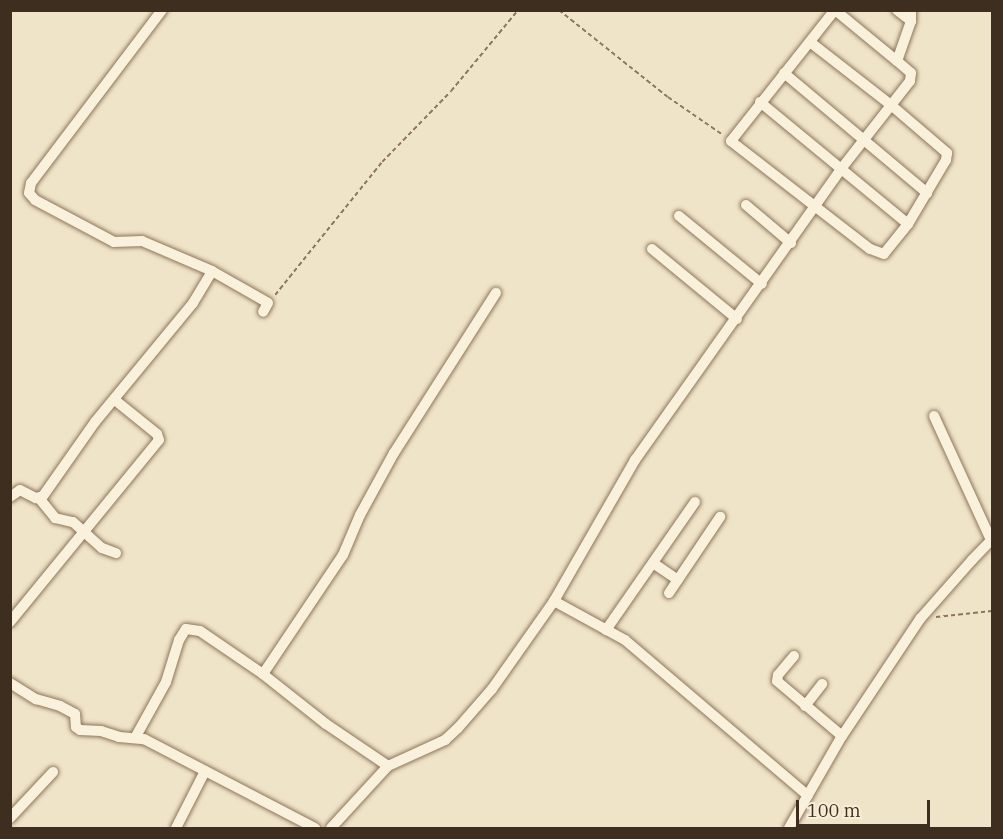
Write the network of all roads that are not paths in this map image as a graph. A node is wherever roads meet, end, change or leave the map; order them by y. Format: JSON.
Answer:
{"nodes":[{"id":1,"x":162,"y":10,"type":"edge"},
{"id":2,"x":835,"y":10,"type":"edge"},
{"id":3,"x":897,"y":10,"type":"edge"},
{"id":4,"x":911,"y":16,"type":"edge"},
{"id":5,"x":810,"y":42,"type":"junction"},
{"id":6,"x":897,"y":61,"type":"junction"},
{"id":7,"x":784,"y":73,"type":"junction"},
{"id":8,"x":760,"y":102,"type":"junction"},
{"id":9,"x":891,"y":105,"type":"junction"},
{"id":10,"x":863,"y":140,"type":"junction"},
{"id":11,"x":840,"y":169,"type":"junction"},
{"id":12,"x":927,"y":193,"type":"junction"},
{"id":13,"x":746,"y":204,"type":"dead end"},
{"id":14,"x":815,"y":206,"type":"junction"},
{"id":15,"x":680,"y":216,"type":"dead end"},
{"id":16,"x":908,"y":224,"type":"junction"},
{"id":17,"x":791,"y":243,"type":"junction"},
{"id":18,"x":652,"y":249,"type":"dead end"},
{"id":19,"x":212,"y":271,"type":"junction"},
{"id":20,"x":762,"y":284,"type":"junction"},
{"id":21,"x":496,"y":293,"type":"dead end"},
{"id":22,"x":266,"y":307,"type":"road end"},
{"id":23,"x":737,"y":319,"type":"junction"},
{"id":24,"x":115,"y":400,"type":"junction"},
{"id":25,"x":934,"y":416,"type":"dead end"},
{"id":26,"x":12,"y":492,"type":"edge"},
{"id":27,"x":39,"y":498,"type":"junction"},
{"id":28,"x":695,"y":502,"type":"dead end"},
{"id":29,"x":720,"y":517,"type":"dead end"},
{"id":30,"x":85,"y":531,"type":"junction"},
{"id":31,"x":992,"y":541,"type":"edge"},
{"id":32,"x":116,"y":553,"type":"dead end"},
{"id":33,"x":653,"y":563,"type":"junction"},
{"id":34,"x":678,"y":580,"type":"junction"},
{"id":35,"x":669,"y":593,"type":"dead end"},
{"id":36,"x":554,"y":601,"type":"junction"},
{"id":37,"x":10,"y":622,"type":"edge"},
{"id":38,"x":606,"y":630,"type":"junction"},
{"id":39,"x":795,"y":656,"type":"dead end"},
{"id":40,"x":263,"y":674,"type":"junction"},
{"id":41,"x":10,"y":683,"type":"edge"},
{"id":42,"x":822,"y":684,"type":"dead end"},
{"id":43,"x":805,"y":706,"type":"junction"},
{"id":44,"x":842,"y":736,"type":"junction"},
{"id":45,"x":133,"y":738,"type":"junction"},
{"id":46,"x":388,"y":766,"type":"junction"},
{"id":47,"x":206,"y":771,"type":"junction"},
{"id":48,"x":53,"y":772,"type":"dead end"},
{"id":49,"x":808,"y":796,"type":"junction"},
{"id":50,"x":10,"y":818,"type":"edge"},
{"id":51,"x":176,"y":828,"type":"edge"},
{"id":52,"x":315,"y":828,"type":"edge"},
{"id":53,"x":331,"y":828,"type":"edge"},
{"id":54,"x":789,"y":828,"type":"edge"}],
"edges":[{"from":1,"to":19,"type":"street"},
{"from":2,"to":5,"type":"street"},
{"from":2,"to":6,"type":"street"},
{"from":3,"to":4,"type":"street"},
{"from":4,"to":6,"type":"street"},
{"from":5,"to":7,"type":"street"},
{"from":5,"to":9,"type":"street"},
{"from":6,"to":9,"type":"street"},
{"from":7,"to":8,"type":"street"},
{"from":7,"to":10,"type":"street"},
{"from":8,"to":11,"type":"street"},
{"from":8,"to":14,"type":"street"},
{"from":9,"to":10,"type":"street"},
{"from":9,"to":12,"type":"street"},
{"from":10,"to":11,"type":"street"},
{"from":10,"to":12,"type":"street"},
{"from":11,"to":14,"type":"street"},
{"from":11,"to":16,"type":"street"},
{"from":12,"to":16,"type":"street"},
{"from":13,"to":17,"type":"street"},
{"from":14,"to":16,"type":"street"},
{"from":14,"to":17,"type":"street"},
{"from":15,"to":20,"type":"street"},
{"from":17,"to":20,"type":"street"},
{"from":18,"to":23,"type":"street"},
{"from":19,"to":22,"type":"street"},
{"from":19,"to":24,"type":"street"},
{"from":20,"to":23,"type":"street"},
{"from":21,"to":40,"type":"street"},
{"from":23,"to":36,"type":"street"},
{"from":24,"to":27,"type":"street"},
{"from":24,"to":30,"type":"street"},
{"from":25,"to":31,"type":"street"},
{"from":26,"to":27,"type":"street"},
{"from":27,"to":30,"type":"street"},
{"from":28,"to":33,"type":"street"},
{"from":29,"to":34,"type":"street"},
{"from":30,"to":32,"type":"street"},
{"from":30,"to":37,"type":"street"},
{"from":31,"to":44,"type":"street"},
{"from":33,"to":34,"type":"street"},
{"from":33,"to":38,"type":"street"},
{"from":34,"to":35,"type":"street"},
{"from":36,"to":38,"type":"street"},
{"from":36,"to":46,"type":"street"},
{"from":38,"to":49,"type":"street"},
{"from":39,"to":43,"type":"street"},
{"from":40,"to":45,"type":"street"},
{"from":40,"to":46,"type":"street"},
{"from":41,"to":45,"type":"street"},
{"from":42,"to":43,"type":"street"},
{"from":43,"to":44,"type":"street"},
{"from":44,"to":49,"type":"street"},
{"from":45,"to":47,"type":"street"},
{"from":46,"to":53,"type":"street"},
{"from":47,"to":51,"type":"street"},
{"from":47,"to":52,"type":"street"},
{"from":48,"to":50,"type":"street"},
{"from":49,"to":54,"type":"street"}]}
